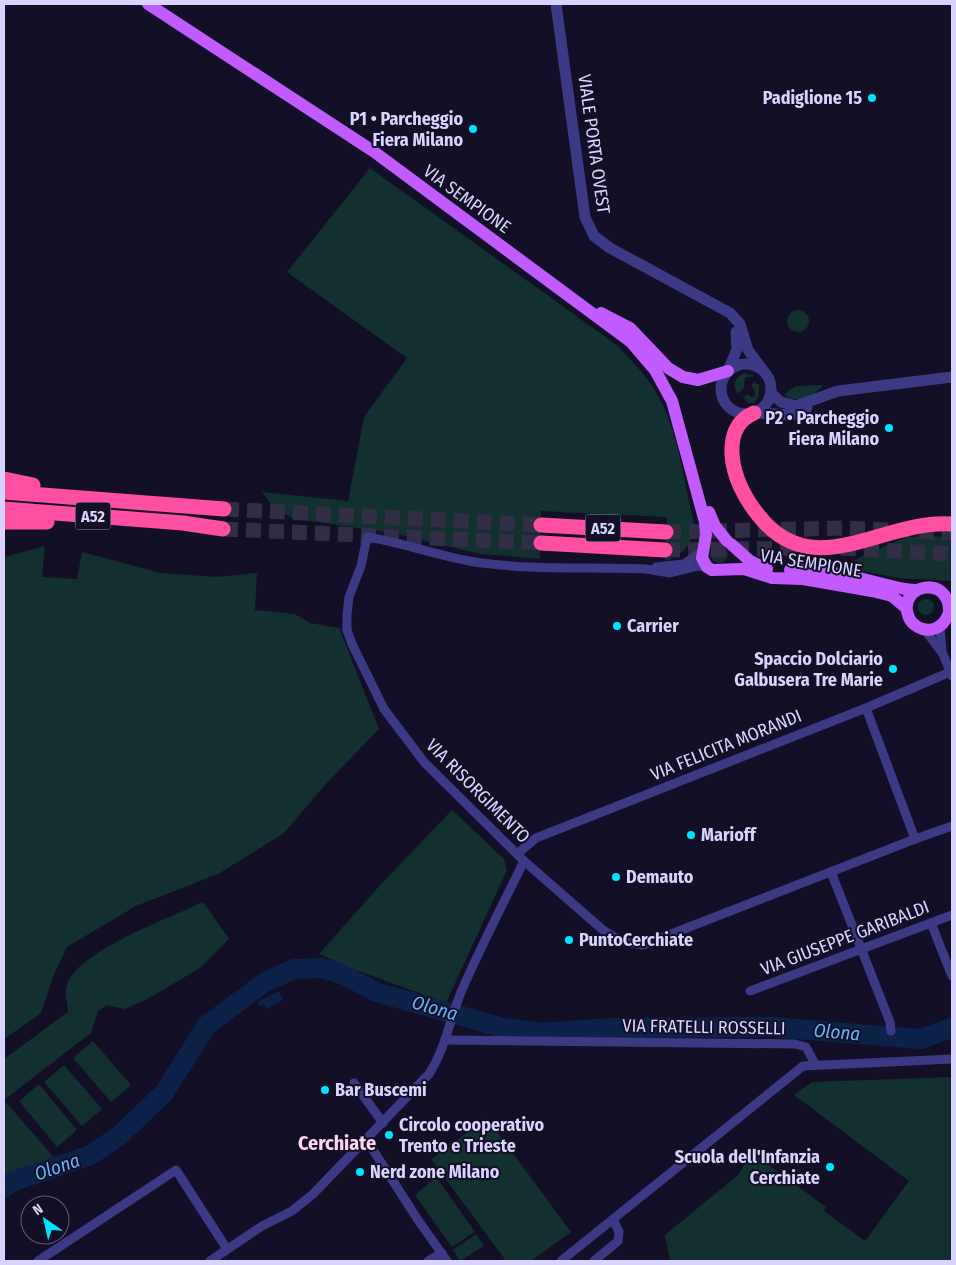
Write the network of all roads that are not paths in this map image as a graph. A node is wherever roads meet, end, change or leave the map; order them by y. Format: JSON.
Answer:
{"nodes":[{"id":1,"x":148,"y":4,"type":"edge"},
{"id":2,"x":556,"y":4,"type":"edge"},
{"id":3,"x":580,"y":303,"type":"junction"},
{"id":4,"x":717,"y":307,"type":"junction"},
{"id":5,"x":762,"y":369,"type":"junction"},
{"id":6,"x":728,"y":371,"type":"junction"},
{"id":7,"x":952,"y":377,"type":"edge"},
{"id":8,"x":771,"y":393,"type":"junction"},
{"id":9,"x":820,"y":397,"type":"junction"},
{"id":10,"x":754,"y":413,"type":"junction"},
{"id":11,"x":4,"y":480,"type":"edge"},
{"id":12,"x":696,"y":482,"type":"junction"},
{"id":13,"x":4,"y":492,"type":"edge"},
{"id":14,"x":133,"y":502,"type":"junction"},
{"id":15,"x":4,"y":508,"type":"edge"},
{"id":16,"x":224,"y":509,"type":"tunnel mouth"},
{"id":17,"x":4,"y":522,"type":"edge"},
{"id":18,"x":183,"y":523,"type":"junction"},
{"id":19,"x":952,"y":524,"type":"edge"},
{"id":20,"x":541,"y":525,"type":"tunnel mouth"},
{"id":21,"x":223,"y":529,"type":"tunnel mouth"},
{"id":22,"x":666,"y":532,"type":"tunnel mouth"},
{"id":23,"x":366,"y":537,"type":"joint"},
{"id":24,"x":729,"y":542,"type":"junction"},
{"id":25,"x":540,"y":543,"type":"tunnel mouth"},
{"id":26,"x":704,"y":549,"type":"junction"},
{"id":27,"x":665,"y":550,"type":"tunnel mouth"},
{"id":28,"x":707,"y":567,"type":"junction"},
{"id":29,"x":646,"y":569,"type":"junction"},
{"id":30,"x":723,"y":571,"type":"junction"},
{"id":31,"x":917,"y":590,"type":"junction"},
{"id":32,"x":948,"y":593,"type":"edge"},
{"id":33,"x":906,"y":608,"type":"junction"},
{"id":34,"x":951,"y":610,"type":"edge"},
{"id":35,"x":940,"y":626,"type":"junction"},
{"id":36,"x":925,"y":630,"type":"junction"},
{"id":37,"x":943,"y":654,"type":"junction"},
{"id":38,"x":951,"y":674,"type":"edge"},
{"id":39,"x":866,"y":708,"type":"junction"},
{"id":40,"x":952,"y":826,"type":"edge"},
{"id":41,"x":915,"y":839,"type":"junction"},
{"id":42,"x":517,"y":854,"type":"junction"},
{"id":43,"x":524,"y":861,"type":"junction"},
{"id":44,"x":831,"y":872,"type":"junction"},
{"id":45,"x":952,"y":915,"type":"edge"},
{"id":46,"x":931,"y":923,"type":"junction"},
{"id":47,"x":862,"y":950,"type":"junction"},
{"id":48,"x":952,"y":976,"type":"edge"},
{"id":49,"x":750,"y":991,"type":"dead end"},
{"id":50,"x":891,"y":1032,"type":"dead end"},
{"id":51,"x":445,"y":1040,"type":"junction"},
{"id":52,"x":952,"y":1059,"type":"edge"},
{"id":53,"x":815,"y":1064,"type":"junction"},
{"id":54,"x":354,"y":1083,"type":"dead end"},
{"id":55,"x":383,"y":1123,"type":"junction"},
{"id":56,"x":366,"y":1139,"type":"junction"},
{"id":57,"x":613,"y":1219,"type":"junction"},
{"id":58,"x":227,"y":1249,"type":"junction"},
{"id":59,"x":442,"y":1253,"type":"junction"},
{"id":60,"x":38,"y":1261,"type":"edge"},
{"id":61,"x":210,"y":1261,"type":"edge"},
{"id":62,"x":428,"y":1261,"type":"edge"},
{"id":63,"x":447,"y":1261,"type":"edge"},
{"id":64,"x":561,"y":1261,"type":"edge"},
{"id":65,"x":594,"y":1261,"type":"edge"}],
"edges":[{"from":1,"to":3,"type":"main road","name":"VIA SEMPIONE"},
{"from":2,"to":4,"type":"street","name":"VIALE PORTA OVEST"},
{"from":3,"to":6,"type":"main road"},
{"from":3,"to":12,"type":"main road","name":"VIA SEMPIONE"},
{"from":4,"to":5,"type":"street","name":"VIALE PORTA OVEST"},
{"from":4,"to":6,"type":"street","name":"VIALE PORTA OVEST"},
{"from":5,"to":6,"type":"street"},
{"from":5,"to":8,"type":"street"},
{"from":6,"to":10,"type":"street"},
{"from":7,"to":9,"type":"street"},
{"from":8,"to":9,"type":"street"},
{"from":8,"to":10,"type":"street"},
{"from":9,"to":10,"type":"street"},
{"from":10,"to":19,"type":"highway"},
{"from":11,"to":14,"type":"highway"},
{"from":12,"to":24,"type":"main road","name":"VIA SEMPIONE"},
{"from":12,"to":26,"type":"main road","name":"VIA SEMPIONE"},
{"from":13,"to":14,"type":"highway","number":"A52"},
{"from":14,"to":16,"type":"highway","number":"A52"},
{"from":15,"to":18,"type":"highway","number":"A52"},
{"from":17,"to":18,"type":"highway"},
{"from":18,"to":21,"type":"highway","number":"A52"},
{"from":20,"to":22,"type":"highway","number":"A52"},
{"from":23,"to":29,"type":"street","name":"VIA SEMPIONE"},
{"from":23,"to":42,"type":"street","name":"VIA RISORGIMENTO"},
{"from":24,"to":26,"type":"main road"},
{"from":24,"to":30,"type":"main road"},
{"from":24,"to":31,"type":"main road","name":"VIA SEMPIONE"},
{"from":25,"to":27,"type":"highway","number":"A52"},
{"from":26,"to":28,"type":"main road","name":"VIA SEMPIONE"},
{"from":26,"to":29,"type":"street","name":"VIA SEMPIONE"},
{"from":28,"to":29,"type":"street","name":"VIA SEMPIONE"},
{"from":28,"to":30,"type":"main road","name":"VIA SEMPIONE"},
{"from":30,"to":33,"type":"main road","name":"VIA SEMPIONE"},
{"from":31,"to":32,"type":"main road"},
{"from":31,"to":33,"type":"main road"},
{"from":32,"to":34,"type":"main road"},
{"from":33,"to":36,"type":"main road"},
{"from":34,"to":35,"type":"main road"},
{"from":35,"to":36,"type":"main road"},
{"from":35,"to":37,"type":"street"},
{"from":36,"to":37,"type":"street"},
{"from":37,"to":38,"type":"street"},
{"from":38,"to":39,"type":"street","name":"VIA FELICITA MORANDI"},
{"from":39,"to":41,"type":"street"},
{"from":39,"to":42,"type":"street","name":"VIA FELICITA MORANDI"},
{"from":40,"to":41,"type":"street"},
{"from":41,"to":44,"type":"street"},
{"from":42,"to":43,"type":"street","name":"VIA RISORGIMENTO"},
{"from":43,"to":44,"type":"street"},
{"from":43,"to":51,"type":"street","name":"VIA RISORGIMENTO"},
{"from":44,"to":47,"type":"street"},
{"from":45,"to":46,"type":"street","name":"VIA GIUSEPPE GARIBALDI"},
{"from":46,"to":47,"type":"street","name":"VIA GIUSEPPE GARIBALDI"},
{"from":46,"to":48,"type":"street"},
{"from":47,"to":49,"type":"street","name":"VIA GIUSEPPE GARIBALDI"},
{"from":47,"to":50,"type":"street"},
{"from":51,"to":53,"type":"street","name":"VIA FRATELLI ROSSELLI"},
{"from":51,"to":55,"type":"street","name":"VIA RISORGIMENTO"},
{"from":52,"to":53,"type":"street"},
{"from":53,"to":57,"type":"street"},
{"from":54,"to":55,"type":"street"},
{"from":55,"to":56,"type":"street","name":"VIA RISORGIMENTO"},
{"from":56,"to":58,"type":"street","name":"VIA RISORGIMENTO"},
{"from":56,"to":59,"type":"street"},
{"from":57,"to":64,"type":"street"},
{"from":57,"to":65,"type":"street"},
{"from":58,"to":60,"type":"street"},
{"from":58,"to":61,"type":"street","name":"VIA RISORGIMENTO"},
{"from":59,"to":62,"type":"street"},
{"from":59,"to":63,"type":"street"}]}
